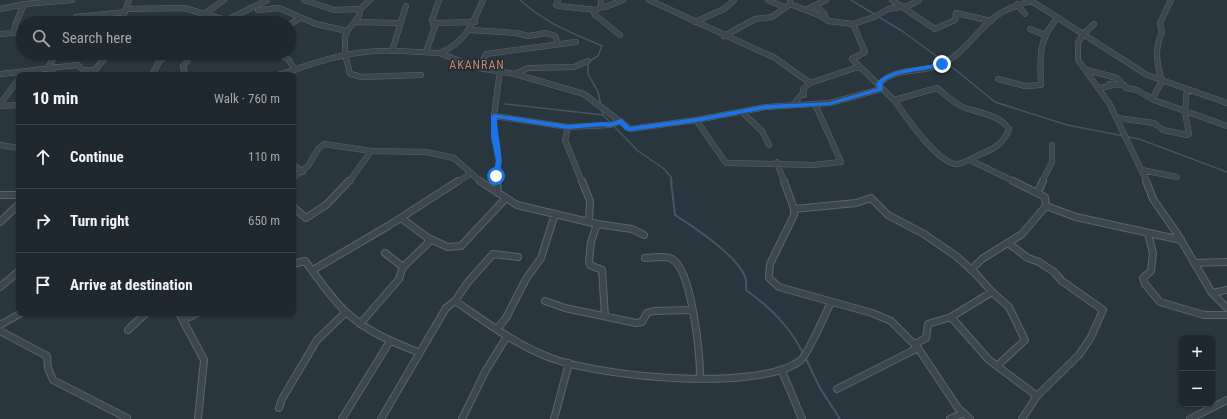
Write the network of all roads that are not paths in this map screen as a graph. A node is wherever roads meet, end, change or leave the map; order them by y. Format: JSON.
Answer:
{"nodes":[{"id":1,"x":8,"y":0,"type":"edge"},
{"id":2,"x":72,"y":0,"type":"edge"},
{"id":3,"x":129,"y":0,"type":"edge"},
{"id":4,"x":224,"y":0,"type":"edge"},
{"id":5,"x":265,"y":0,"type":"edge"},
{"id":6,"x":304,"y":0,"type":"edge"},
{"id":7,"x":370,"y":0,"type":"edge"},
{"id":8,"x":439,"y":0,"type":"edge"},
{"id":9,"x":483,"y":0,"type":"edge"},
{"id":10,"x":558,"y":0,"type":"edge"},
{"id":11,"x":601,"y":0,"type":"edge"},
{"id":12,"x":623,"y":0,"type":"edge"},
{"id":13,"x":649,"y":0,"type":"edge"},
{"id":14,"x":734,"y":0,"type":"edge"},
{"id":15,"x":768,"y":0,"type":"edge"},
{"id":16,"x":826,"y":0,"type":"edge"},
{"id":17,"x":892,"y":0,"type":"edge"},
{"id":18,"x":919,"y":0,"type":"edge"},
{"id":19,"x":1031,"y":0,"type":"edge"},
{"id":20,"x":1172,"y":0,"type":"edge"},
{"id":21,"x":790,"y":2,"type":"edge"},
{"id":22,"x":24,"y":4,"type":"junction"},
{"id":23,"x":1018,"y":4,"type":"junction"},
{"id":24,"x":406,"y":6,"type":"dead end"},
{"id":25,"x":601,"y":6,"type":"junction"},
{"id":26,"x":816,"y":6,"type":"junction"},
{"id":27,"x":784,"y":7,"type":"junction"},
{"id":28,"x":901,"y":7,"type":"junction"},
{"id":29,"x":2,"y":9,"type":"edge"},
{"id":30,"x":360,"y":9,"type":"junction"},
{"id":31,"x":258,"y":10,"type":"dead end"},
{"id":32,"x":596,"y":10,"type":"junction"},
{"id":33,"x":806,"y":10,"type":"junction"},
{"id":34,"x":125,"y":11,"type":"junction"},
{"id":35,"x":204,"y":14,"type":"junction"},
{"id":36,"x":1025,"y":14,"type":"dead end"},
{"id":37,"x":19,"y":16,"type":"edge"},
{"id":38,"x":84,"y":16,"type":"edge"},
{"id":39,"x":124,"y":16,"type":"edge"},
{"id":40,"x":212,"y":16,"type":"edge"},
{"id":41,"x":235,"y":16,"type":"edge"},
{"id":42,"x":300,"y":18,"type":"junction"},
{"id":43,"x":1057,"y":18,"type":"junction"},
{"id":44,"x":296,"y":21,"type":"edge"},
{"id":45,"x":828,"y":21,"type":"junction"},
{"id":46,"x":991,"y":21,"type":"junction"},
{"id":47,"x":16,"y":22,"type":"edge"},
{"id":48,"x":355,"y":22,"type":"junction"},
{"id":49,"x":475,"y":22,"type":"junction"},
{"id":50,"x":695,"y":22,"type":"junction"},
{"id":51,"x":400,"y":23,"type":"junction"},
{"id":52,"x":434,"y":23,"type":"junction"},
{"id":53,"x":853,"y":24,"type":"junction"},
{"id":54,"x":1094,"y":24,"type":"dead end"},
{"id":55,"x":1030,"y":29,"type":"dead end"},
{"id":56,"x":470,"y":30,"type":"junction"},
{"id":57,"x":346,"y":31,"type":"junction"},
{"id":58,"x":14,"y":33,"type":"joint"},
{"id":59,"x":0,"y":34,"type":"edge"},
{"id":60,"x":1083,"y":34,"type":"junction"},
{"id":61,"x":620,"y":35,"type":"dead end"},
{"id":62,"x":1045,"y":35,"type":"junction"},
{"id":63,"x":724,"y":36,"type":"junction"},
{"id":64,"x":576,"y":42,"type":"dead end"},
{"id":65,"x":558,"y":44,"type":"junction"},
{"id":66,"x":392,"y":51,"type":"junction"},
{"id":67,"x":426,"y":52,"type":"junction"},
{"id":68,"x":439,"y":53,"type":"junction"},
{"id":69,"x":346,"y":55,"type":"junction"},
{"id":70,"x":52,"y":60,"type":"edge"},
{"id":71,"x":103,"y":60,"type":"edge"},
{"id":72,"x":161,"y":60,"type":"edge"},
{"id":73,"x":187,"y":60,"type":"edge"},
{"id":74,"x":288,"y":60,"type":"edge"},
{"id":75,"x":588,"y":61,"type":"dead end"},
{"id":76,"x":55,"y":66,"type":"junction"},
{"id":77,"x":48,"y":67,"type":"junction"},
{"id":78,"x":479,"y":68,"type":"junction"},
{"id":79,"x":860,"y":68,"type":"junction"},
{"id":80,"x":94,"y":70,"type":"joint"},
{"id":81,"x":295,"y":70,"type":"junction"},
{"id":82,"x":1087,"y":70,"type":"junction"},
{"id":83,"x":500,"y":71,"type":"junction"},
{"id":84,"x":30,"y":72,"type":"edge"},
{"id":85,"x":50,"y":72,"type":"edge"},
{"id":86,"x":154,"y":72,"type":"edge"},
{"id":87,"x":184,"y":72,"type":"edge"},
{"id":88,"x":288,"y":72,"type":"edge"},
{"id":89,"x":16,"y":74,"type":"edge"},
{"id":90,"x":516,"y":74,"type":"junction"},
{"id":91,"x":0,"y":75,"type":"edge"},
{"id":92,"x":421,"y":75,"type":"dead end"},
{"id":93,"x":998,"y":78,"type":"dead end"},
{"id":94,"x":1162,"y":81,"type":"junction"},
{"id":95,"x":16,"y":83,"type":"edge"},
{"id":96,"x":810,"y":83,"type":"junction"},
{"id":97,"x":879,"y":84,"type":"junction"},
{"id":98,"x":1124,"y":85,"type":"junction"},
{"id":99,"x":1100,"y":88,"type":"junction"},
{"id":100,"x":1187,"y":89,"type":"junction"},
{"id":101,"x":894,"y":100,"type":"junction"},
{"id":102,"x":1154,"y":100,"type":"junction"},
{"id":103,"x":1226,"y":101,"type":"edge"},
{"id":104,"x":16,"y":102,"type":"edge"},
{"id":105,"x":794,"y":104,"type":"junction"},
{"id":106,"x":815,"y":104,"type":"junction"},
{"id":107,"x":0,"y":105,"type":"edge"},
{"id":108,"x":13,"y":106,"type":"junction"},
{"id":109,"x":16,"y":106,"type":"edge"},
{"id":110,"x":742,"y":112,"type":"junction"},
{"id":111,"x":1185,"y":112,"type":"junction"},
{"id":112,"x":494,"y":116,"type":"junction"},
{"id":113,"x":1117,"y":118,"type":"junction"},
{"id":114,"x":696,"y":120,"type":"junction"},
{"id":115,"x":621,"y":121,"type":"junction"},
{"id":116,"x":1227,"y":126,"type":"edge"},
{"id":117,"x":568,"y":127,"type":"junction"},
{"id":118,"x":1052,"y":144,"type":"dead end"},
{"id":119,"x":0,"y":145,"type":"edge"},
{"id":120,"x":769,"y":145,"type":"dead end"},
{"id":121,"x":16,"y":148,"type":"edge"},
{"id":122,"x":371,"y":151,"type":"junction"},
{"id":123,"x":972,"y":160,"type":"junction"},
{"id":124,"x":777,"y":162,"type":"junction"},
{"id":125,"x":296,"y":167,"type":"edge"},
{"id":126,"x":1142,"y":170,"type":"junction"},
{"id":127,"x":303,"y":172,"type":"junction"},
{"id":128,"x":470,"y":174,"type":"junction"},
{"id":129,"x":296,"y":176,"type":"edge"},
{"id":130,"x":1177,"y":177,"type":"dead end"},
{"id":131,"x":1038,"y":192,"type":"junction"},
{"id":132,"x":498,"y":193,"type":"junction"},
{"id":133,"x":0,"y":195,"type":"edge"},
{"id":134,"x":16,"y":195,"type":"edge"},
{"id":135,"x":506,"y":198,"type":"junction"},
{"id":136,"x":1046,"y":206,"type":"junction"},
{"id":137,"x":16,"y":207,"type":"edge"},
{"id":138,"x":794,"y":209,"type":"junction"},
{"id":139,"x":296,"y":210,"type":"edge"},
{"id":140,"x":555,"y":214,"type":"junction"},
{"id":141,"x":401,"y":218,"type":"junction"},
{"id":142,"x":0,"y":222,"type":"edge"},
{"id":143,"x":589,"y":222,"type":"junction"},
{"id":144,"x":597,"y":224,"type":"junction"},
{"id":145,"x":1148,"y":234,"type":"junction"},
{"id":146,"x":644,"y":235,"type":"dead end"},
{"id":147,"x":428,"y":238,"type":"junction"},
{"id":148,"x":1181,"y":240,"type":"junction"},
{"id":149,"x":1008,"y":243,"type":"junction"},
{"id":150,"x":385,"y":253,"type":"dead end"},
{"id":151,"x":518,"y":257,"type":"dead end"},
{"id":152,"x":645,"y":258,"type":"dead end"},
{"id":153,"x":1227,"y":262,"type":"edge"},
{"id":154,"x":296,"y":263,"type":"edge"},
{"id":155,"x":1194,"y":263,"type":"junction"},
{"id":156,"x":403,"y":267,"type":"junction"},
{"id":157,"x":313,"y":270,"type":"junction"},
{"id":158,"x":971,"y":270,"type":"junction"},
{"id":159,"x":16,"y":274,"type":"edge"},
{"id":160,"x":0,"y":287,"type":"edge"},
{"id":161,"x":1227,"y":290,"type":"edge"},
{"id":162,"x":992,"y":292,"type":"junction"},
{"id":163,"x":1212,"y":293,"type":"junction"},
{"id":164,"x":455,"y":301,"type":"junction"},
{"id":165,"x":545,"y":301,"type":"dead end"},
{"id":166,"x":830,"y":302,"type":"junction"},
{"id":167,"x":1227,"y":308,"type":"edge"},
{"id":168,"x":692,"y":310,"type":"junction"},
{"id":169,"x":346,"y":312,"type":"junction"},
{"id":170,"x":1227,"y":315,"type":"edge"},
{"id":171,"x":16,"y":316,"type":"edge"},
{"id":172,"x":143,"y":316,"type":"edge"},
{"id":173,"x":181,"y":316,"type":"edge"},
{"id":174,"x":191,"y":316,"type":"edge"},
{"id":175,"x":605,"y":316,"type":"junction"},
{"id":176,"x":951,"y":317,"type":"junction"},
{"id":177,"x":184,"y":320,"type":"junction"},
{"id":178,"x":360,"y":324,"type":"junction"},
{"id":179,"x":0,"y":325,"type":"edge"},
{"id":180,"x":496,"y":329,"type":"junction"},
{"id":181,"x":128,"y":330,"type":"dead end"},
{"id":182,"x":0,"y":331,"type":"edge"},
{"id":183,"x":507,"y":336,"type":"junction"},
{"id":184,"x":390,"y":341,"type":"junction"},
{"id":185,"x":916,"y":346,"type":"junction"},
{"id":186,"x":418,"y":352,"type":"junction"},
{"id":187,"x":569,"y":363,"type":"junction"},
{"id":188,"x":997,"y":366,"type":"junction"},
{"id":189,"x":782,"y":371,"type":"junction"},
{"id":190,"x":700,"y":377,"type":"junction"},
{"id":191,"x":837,"y":389,"type":"dead end"},
{"id":192,"x":1037,"y":396,"type":"junction"},
{"id":193,"x":1227,"y":400,"type":"edge"},
{"id":194,"x":279,"y":408,"type":"dead end"},
{"id":195,"x":963,"y":413,"type":"junction"},
{"id":196,"x":127,"y":419,"type":"edge"},
{"id":197,"x":198,"y":419,"type":"edge"},
{"id":198,"x":342,"y":419,"type":"edge"},
{"id":199,"x":381,"y":419,"type":"edge"},
{"id":200,"x":462,"y":419,"type":"edge"},
{"id":201,"x":554,"y":419,"type":"edge"},
{"id":202,"x":802,"y":419,"type":"edge"},
{"id":203,"x":950,"y":419,"type":"edge"},
{"id":204,"x":970,"y":419,"type":"edge"},
{"id":205,"x":1022,"y":419,"type":"edge"},
{"id":206,"x":1190,"y":419,"type":"edge"}],
"edges":[{"from":1,"to":29,"type":"street"},
{"from":2,"to":22,"type":"street"},
{"from":3,"to":34,"type":"street"},
{"from":4,"to":35,"type":"street"},
{"from":5,"to":41,"type":"street"},
{"from":6,"to":30,"type":"street"},
{"from":7,"to":30,"type":"street"},
{"from":8,"to":52,"type":"street"},
{"from":9,"to":49,"type":"street"},
{"from":10,"to":32,"type":"street"},
{"from":11,"to":25,"type":"street"},
{"from":12,"to":25,"type":"street"},
{"from":13,"to":50,"type":"street"},
{"from":14,"to":50,"type":"street"},
{"from":15,"to":27,"type":"street"},
{"from":16,"to":26,"type":"street"},
{"from":17,"to":28,"type":"street"},
{"from":18,"to":28,"type":"street"},
{"from":19,"to":23,"type":"street"},
{"from":19,"to":43,"type":"street"},
{"from":20,"to":94,"type":"street"},
{"from":21,"to":27,"type":"street"},
{"from":21,"to":33,"type":"street"},
{"from":22,"to":29,"type":"street"},
{"from":22,"to":37,"type":"street"},
{"from":23,"to":36,"type":"street"},
{"from":23,"to":46,"type":"street"},
{"from":24,"to":51,"type":"street"},
{"from":25,"to":32,"type":"street"},
{"from":26,"to":33,"type":"street"},
{"from":26,"to":45,"type":"street"},
{"from":27,"to":63,"type":"street"},
{"from":28,"to":46,"type":"street"},
{"from":28,"to":53,"type":"street"},
{"from":30,"to":48,"type":"street"},
{"from":31,"to":42,"type":"street"},
{"from":32,"to":61,"type":"street"},
{"from":33,"to":45,"type":"street"},
{"from":34,"to":35,"type":"street"},
{"from":34,"to":38,"type":"street"},
{"from":34,"to":39,"type":"street"},
{"from":35,"to":40,"type":"street"},
{"from":42,"to":44,"type":"street"},
{"from":42,"to":57,"type":"street"},
{"from":43,"to":60,"type":"street"},
{"from":43,"to":62,"type":"street"},
{"from":45,"to":53,"type":"street"},
{"from":46,"to":97,"type":"street"},
{"from":47,"to":58,"type":"street"},
{"from":48,"to":51,"type":"street"},
{"from":48,"to":57,"type":"street"},
{"from":49,"to":52,"type":"street"},
{"from":49,"to":56,"type":"street"},
{"from":50,"to":63,"type":"street"},
{"from":51,"to":66,"type":"street"},
{"from":52,"to":67,"type":"street"},
{"from":53,"to":79,"type":"street"},
{"from":54,"to":60,"type":"street"},
{"from":55,"to":62,"type":"street"},
{"from":56,"to":65,"type":"street"},
{"from":56,"to":68,"type":"street"},
{"from":57,"to":69,"type":"street"},
{"from":58,"to":59,"type":"street"},
{"from":60,"to":82,"type":"street"},
{"from":60,"to":94,"type":"street"},
{"from":62,"to":93,"type":"street"},
{"from":63,"to":96,"type":"street"},
{"from":64,"to":65,"type":"street"},
{"from":65,"to":78,"type":"street"},
{"from":66,"to":67,"type":"street"},
{"from":66,"to":69,"type":"street"},
{"from":67,"to":68,"type":"street"},
{"from":68,"to":78,"type":"street"},
{"from":69,"to":81,"type":"street"},
{"from":69,"to":92,"type":"street"},
{"from":70,"to":77,"type":"street"},
{"from":71,"to":80,"type":"street"},
{"from":72,"to":86,"type":"street"},
{"from":73,"to":87,"type":"street"},
{"from":74,"to":81,"type":"street"},
{"from":75,"to":90,"type":"street"},
{"from":76,"to":77,"type":"street"},
{"from":76,"to":80,"type":"street"},
{"from":76,"to":85,"type":"street"},
{"from":77,"to":84,"type":"street"},
{"from":78,"to":83,"type":"street"},
{"from":79,"to":96,"type":"street"},
{"from":79,"to":97,"type":"street"},
{"from":81,"to":88,"type":"street"},
{"from":82,"to":98,"type":"street"},
{"from":82,"to":99,"type":"street"},
{"from":83,"to":90,"type":"street"},
{"from":83,"to":112,"type":"street"},
{"from":89,"to":91,"type":"street"},
{"from":90,"to":115,"type":"street"},
{"from":94,"to":100,"type":"street"},
{"from":94,"to":102,"type":"street"},
{"from":95,"to":107,"type":"street"},
{"from":96,"to":105,"type":"street"},
{"from":97,"to":101,"type":"street"},
{"from":97,"to":106,"type":"street"},
{"from":98,"to":99,"type":"street"},
{"from":98,"to":102,"type":"street"},
{"from":99,"to":113,"type":"street"},
{"from":100,"to":103,"type":"street"},
{"from":100,"to":111,"type":"street"},
{"from":101,"to":123,"type":"street"},
{"from":101,"to":123,"type":"street"},
{"from":102,"to":111,"type":"street"},
{"from":104,"to":108,"type":"street"},
{"from":105,"to":106,"type":"street"},
{"from":105,"to":110,"type":"street"},
{"from":106,"to":124,"type":"street"},
{"from":107,"to":108,"type":"street"},
{"from":108,"to":109,"type":"street"},
{"from":110,"to":114,"type":"street"},
{"from":110,"to":120,"type":"street"},
{"from":111,"to":113,"type":"street"},
{"from":111,"to":116,"type":"street"},
{"from":112,"to":117,"type":"street"},
{"from":112,"to":132,"type":"street"},
{"from":113,"to":126,"type":"street"},
{"from":114,"to":115,"type":"street"},
{"from":114,"to":124,"type":"street"},
{"from":115,"to":117,"type":"street"},
{"from":117,"to":143,"type":"street"},
{"from":118,"to":131,"type":"street"},
{"from":119,"to":121,"type":"street"},
{"from":122,"to":127,"type":"street"},
{"from":122,"to":128,"type":"street"},
{"from":122,"to":139,"type":"street"},
{"from":123,"to":131,"type":"street"},
{"from":124,"to":138,"type":"street"},
{"from":125,"to":127,"type":"street"},
{"from":126,"to":130,"type":"street"},
{"from":126,"to":148,"type":"street"},
{"from":127,"to":129,"type":"street"},
{"from":128,"to":132,"type":"street"},
{"from":128,"to":141,"type":"street"},
{"from":131,"to":136,"type":"street"},
{"from":132,"to":135,"type":"street"},
{"from":133,"to":134,"type":"street"},
{"from":135,"to":140,"type":"street"},
{"from":135,"to":147,"type":"street"},
{"from":136,"to":145,"type":"street"},
{"from":136,"to":149,"type":"street"},
{"from":137,"to":142,"type":"street"},
{"from":138,"to":158,"type":"street"},
{"from":138,"to":166,"type":"street"},
{"from":140,"to":143,"type":"street"},
{"from":140,"to":180,"type":"street"},
{"from":141,"to":147,"type":"street"},
{"from":141,"to":157,"type":"street"},
{"from":143,"to":144,"type":"street"},
{"from":144,"to":146,"type":"street"},
{"from":144,"to":175,"type":"street"},
{"from":145,"to":148,"type":"street"},
{"from":145,"to":170,"type":"street"},
{"from":147,"to":156,"type":"street"},
{"from":148,"to":155,"type":"street"},
{"from":149,"to":158,"type":"street"},
{"from":149,"to":192,"type":"street"},
{"from":150,"to":156,"type":"street"},
{"from":151,"to":164,"type":"street"},
{"from":152,"to":168,"type":"street"},
{"from":153,"to":155,"type":"street"},
{"from":154,"to":157,"type":"street"},
{"from":155,"to":163,"type":"street"},
{"from":156,"to":178,"type":"street"},
{"from":157,"to":169,"type":"street"},
{"from":158,"to":162,"type":"street"},
{"from":159,"to":160,"type":"street"},
{"from":161,"to":163,"type":"street"},
{"from":162,"to":176,"type":"street"},
{"from":162,"to":188,"type":"street"},
{"from":163,"to":167,"type":"street"},
{"from":164,"to":180,"type":"street"},
{"from":164,"to":186,"type":"street"},
{"from":165,"to":175,"type":"street"},
{"from":166,"to":185,"type":"street"},
{"from":166,"to":189,"type":"street"},
{"from":168,"to":175,"type":"street"},
{"from":168,"to":190,"type":"street"},
{"from":169,"to":178,"type":"street"},
{"from":169,"to":194,"type":"street"},
{"from":171,"to":179,"type":"street"},
{"from":172,"to":181,"type":"street"},
{"from":173,"to":177,"type":"street"},
{"from":174,"to":177,"type":"street"},
{"from":176,"to":185,"type":"street"},
{"from":176,"to":188,"type":"street"},
{"from":177,"to":197,"type":"street"},
{"from":178,"to":184,"type":"street"},
{"from":180,"to":183,"type":"street"},
{"from":182,"to":196,"type":"street"},
{"from":183,"to":187,"type":"street"},
{"from":183,"to":200,"type":"street"},
{"from":184,"to":186,"type":"street"},
{"from":184,"to":198,"type":"street"},
{"from":185,"to":191,"type":"street"},
{"from":185,"to":195,"type":"street"},
{"from":186,"to":199,"type":"street"},
{"from":187,"to":190,"type":"street"},
{"from":187,"to":201,"type":"street"},
{"from":188,"to":192,"type":"street"},
{"from":189,"to":190,"type":"street"},
{"from":189,"to":202,"type":"street"},
{"from":192,"to":205,"type":"street"},
{"from":193,"to":206,"type":"street"},
{"from":195,"to":203,"type":"street"},
{"from":195,"to":204,"type":"street"}]}
